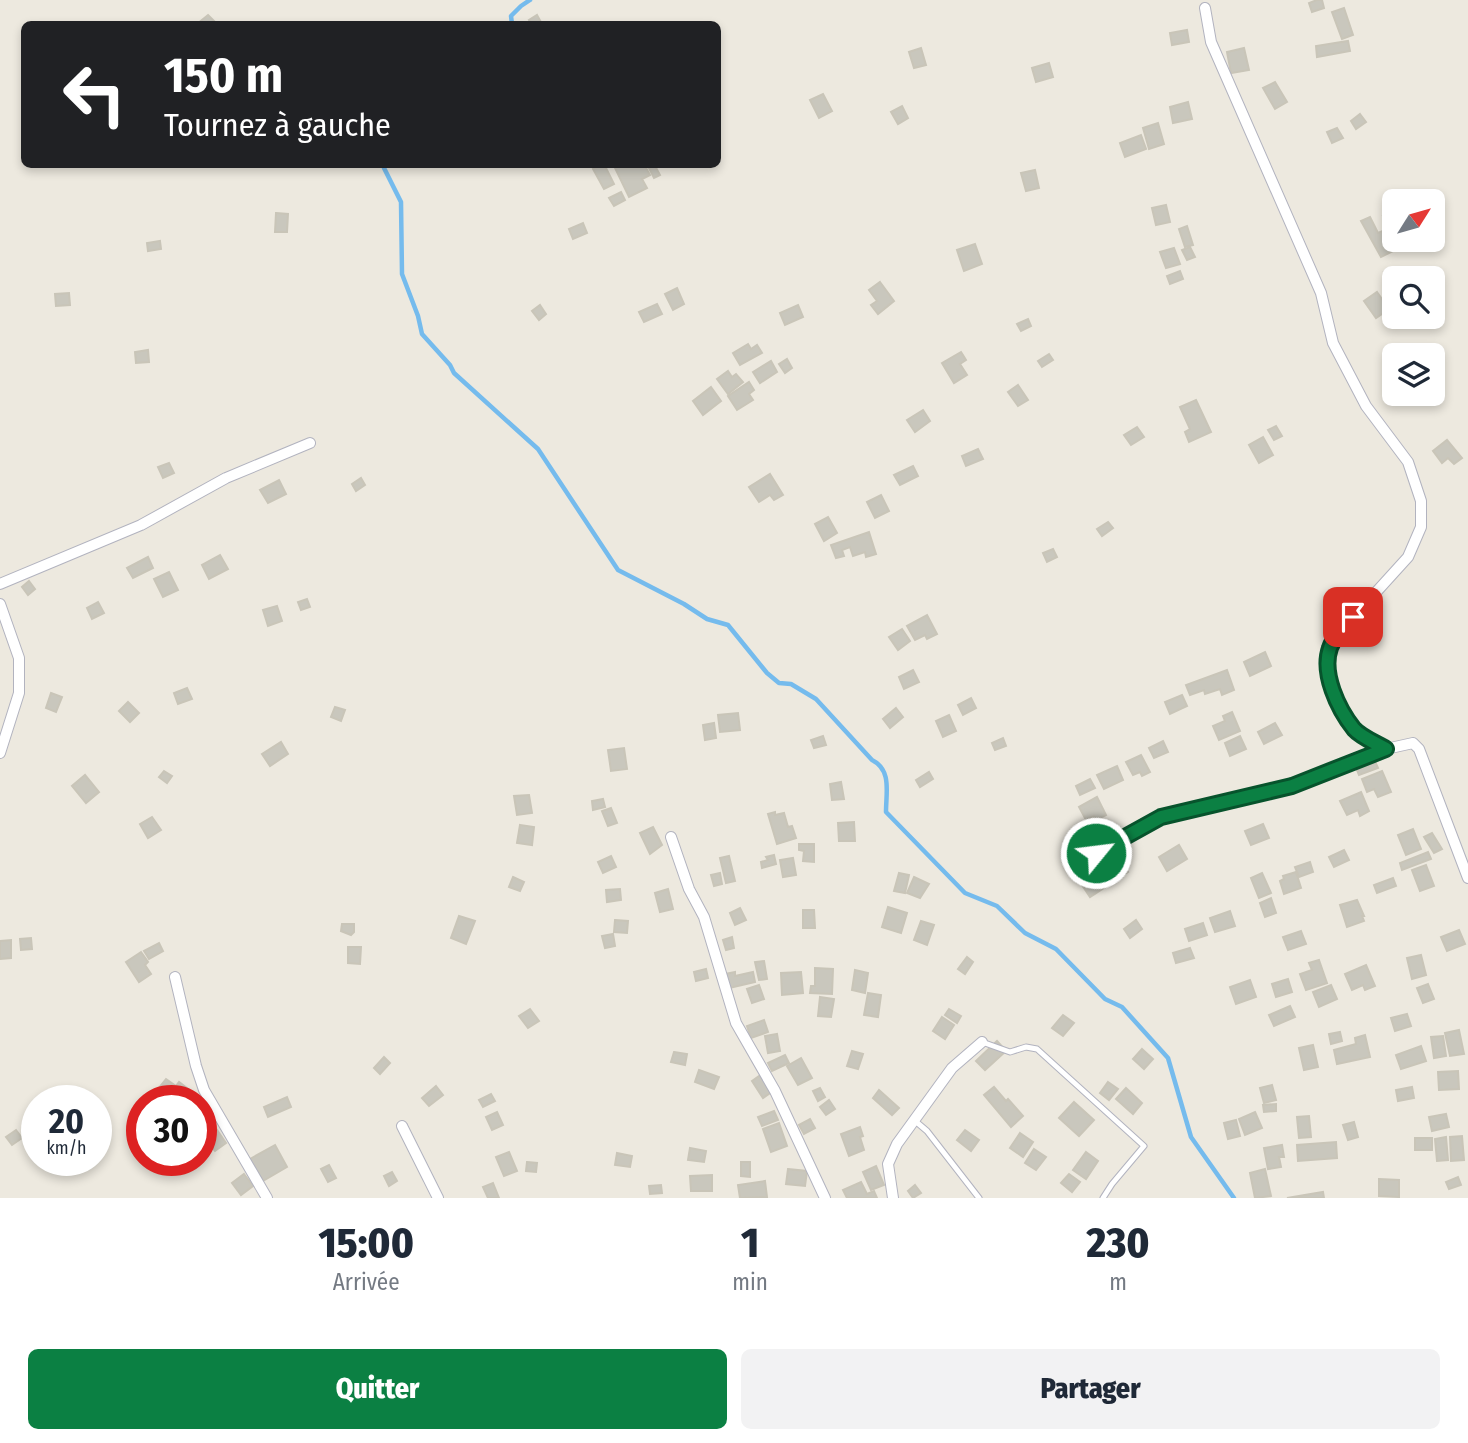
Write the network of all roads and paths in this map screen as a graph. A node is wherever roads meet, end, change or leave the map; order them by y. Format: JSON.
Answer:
{"nodes":[{"id":1,"x":1205,"y":8,"type":"dead end"},
{"id":2,"x":310,"y":443,"type":"dead end"},
{"id":3,"x":0,"y":583,"type":"edge"},
{"id":4,"x":0,"y":604,"type":"edge"},
{"id":5,"x":1386,"y":749,"type":"junction"},
{"id":6,"x":0,"y":753,"type":"edge"},
{"id":7,"x":671,"y":837,"type":"dead end"},
{"id":8,"x":1096,"y":853,"type":"dead end"},
{"id":9,"x":1468,"y":878,"type":"edge"},
{"id":10,"x":175,"y":977,"type":"dead end"},
{"id":11,"x":982,"y":1042,"type":"joint"},
{"id":12,"x":914,"y":1120,"type":"junction"},
{"id":13,"x":401,"y":1126,"type":"dead end"},
{"id":14,"x":267,"y":1198,"type":"edge"},
{"id":15,"x":438,"y":1198,"type":"edge"},
{"id":16,"x":825,"y":1198,"type":"edge"},
{"id":17,"x":893,"y":1198,"type":"edge"},
{"id":18,"x":979,"y":1198,"type":"edge"},
{"id":19,"x":1103,"y":1198,"type":"edge"}],
"edges":[{"from":1,"to":5,"type":"street"},
{"from":2,"to":3,"type":"street"},
{"from":4,"to":6,"type":"street"},
{"from":5,"to":8,"type":"street"},
{"from":5,"to":9,"type":"street"},
{"from":7,"to":16,"type":"street"},
{"from":10,"to":14,"type":"street"},
{"from":11,"to":12,"type":"street"},
{"from":11,"to":19,"type":"lane"},
{"from":12,"to":17,"type":"street"},
{"from":12,"to":18,"type":"lane"},
{"from":13,"to":15,"type":"street"}]}
